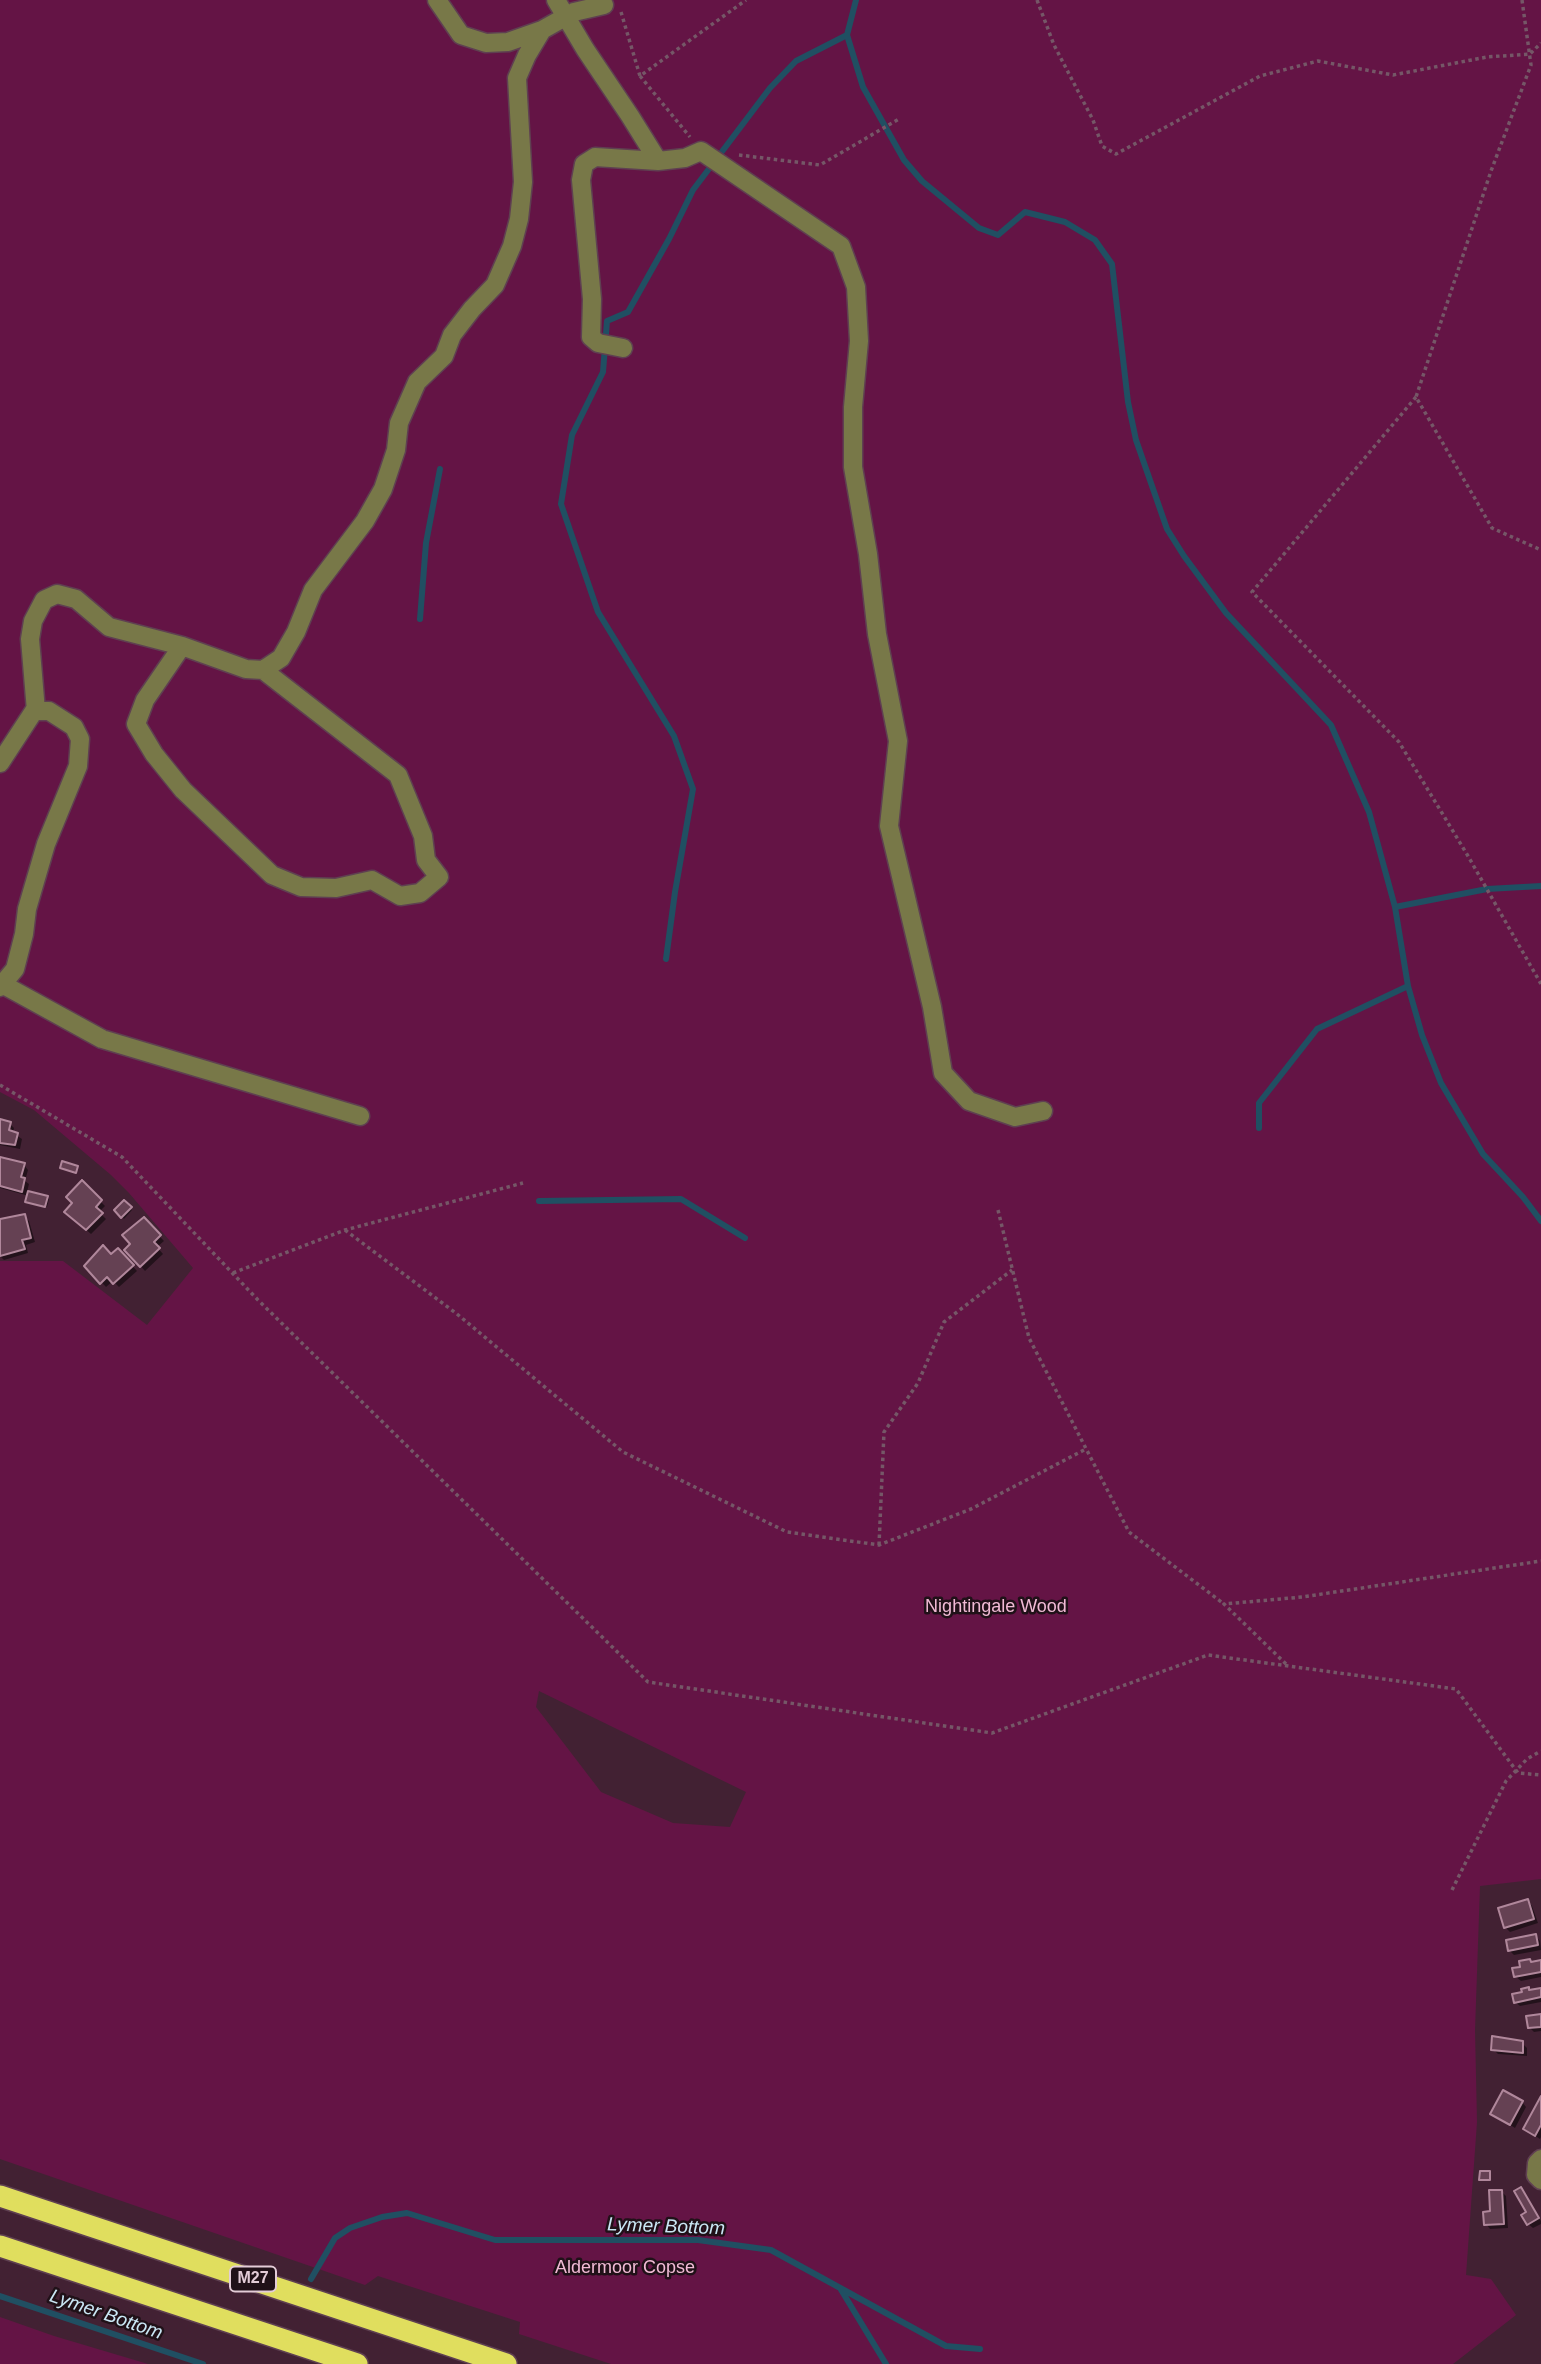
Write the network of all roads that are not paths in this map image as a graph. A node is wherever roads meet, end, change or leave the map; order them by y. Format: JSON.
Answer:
{"nodes":[{"id":1,"x":437,"y":0,"type":"edge"},
{"id":2,"x":556,"y":0,"type":"edge"},
{"id":3,"x":611,"y":3,"type":"edge"},
{"id":4,"x":566,"y":17,"type":"junction"},
{"id":5,"x":542,"y":30,"type":"junction"},
{"id":6,"x":658,"y":161,"type":"junction"},
{"id":7,"x":611,"y":346,"type":"dead end"},
{"id":8,"x":182,"y":646,"type":"junction"},
{"id":9,"x":263,"y":670,"type":"junction"},
{"id":10,"x":36,"y":711,"type":"junction"},
{"id":11,"x":0,"y":763,"type":"edge"},
{"id":12,"x":1,"y":985,"type":"edge"},
{"id":13,"x":1043,"y":1111,"type":"dead end"},
{"id":14,"x":360,"y":1116,"type":"dead end"},
{"id":15,"x":1541,"y":2159,"type":"edge"},
{"id":16,"x":1541,"y":2180,"type":"edge"},
{"id":17,"x":0,"y":2196,"type":"edge"},
{"id":18,"x":0,"y":2246,"type":"edge"},
{"id":19,"x":357,"y":2364,"type":"edge"},
{"id":20,"x":506,"y":2364,"type":"edge"}],
"edges":[{"from":1,"to":5,"type":"street"},
{"from":2,"to":4,"type":"street"},
{"from":3,"to":4,"type":"street"},
{"from":4,"to":5,"type":"street"},
{"from":4,"to":6,"type":"street"},
{"from":5,"to":9,"type":"street"},
{"from":6,"to":7,"type":"street"},
{"from":6,"to":13,"type":"street"},
{"from":8,"to":9,"type":"street"},
{"from":8,"to":9,"type":"street"},
{"from":8,"to":10,"type":"street"},
{"from":10,"to":11,"type":"street"},
{"from":10,"to":12,"type":"street"},
{"from":12,"to":14,"type":"street"},
{"from":15,"to":16,"type":"street"},
{"from":17,"to":20,"type":"highway","number":"M27"},
{"from":18,"to":19,"type":"highway"}]}
